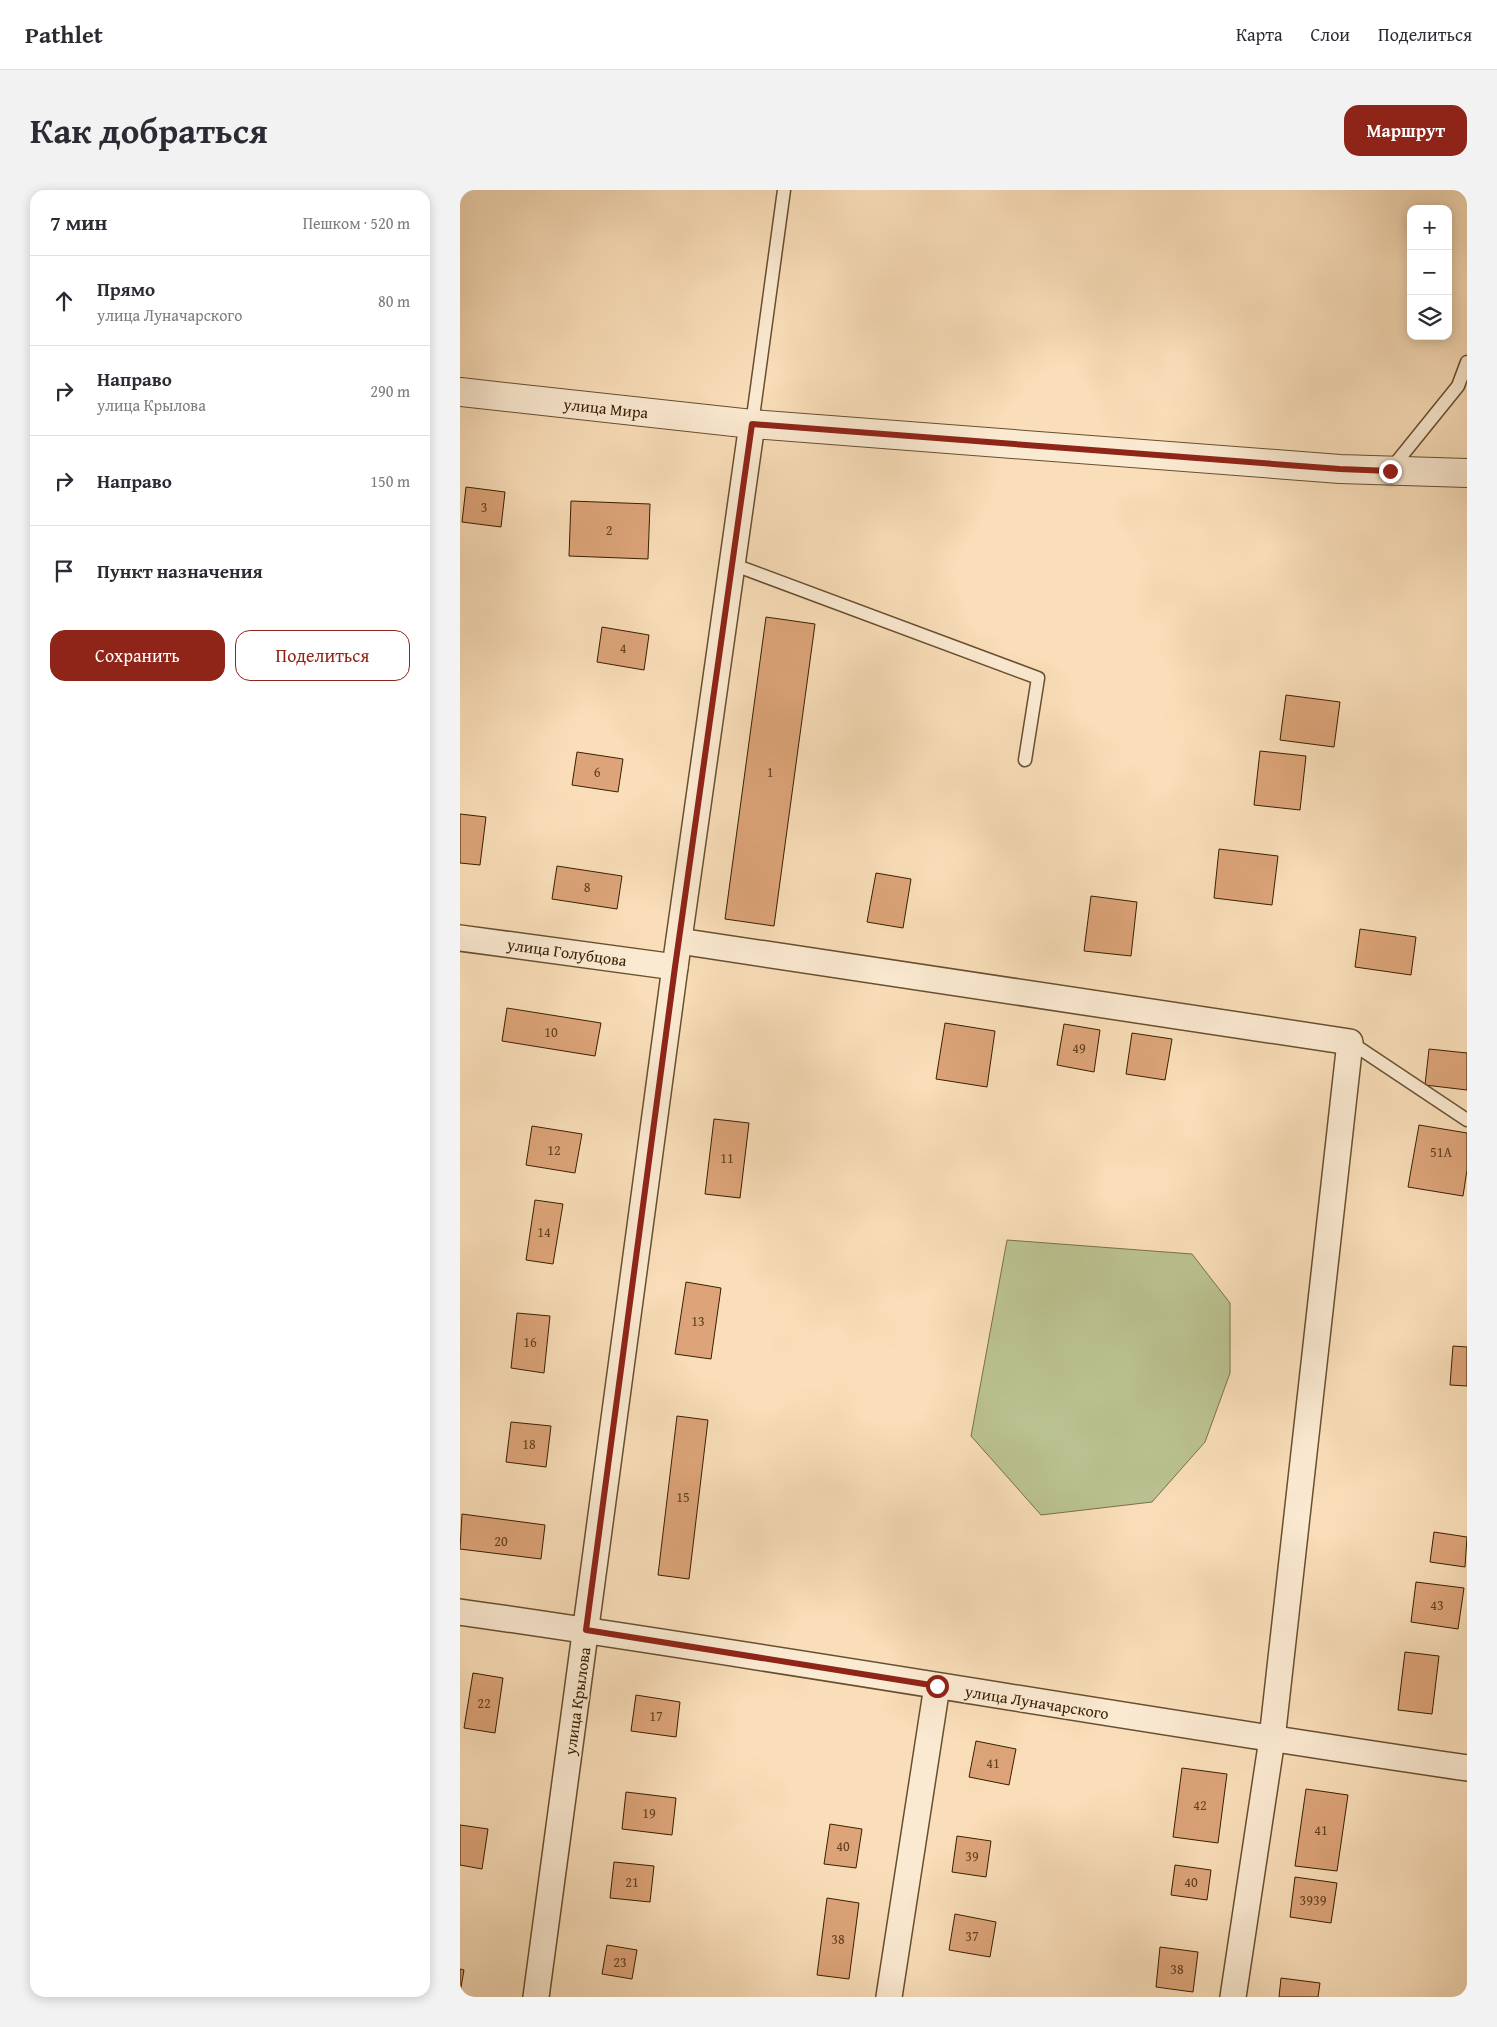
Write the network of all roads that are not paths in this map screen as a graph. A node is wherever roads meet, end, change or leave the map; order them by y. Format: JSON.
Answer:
{"nodes":[{"id":1,"x":784,"y":190,"type":"edge"},
{"id":2,"x":1467,"y":362,"type":"edge"},
{"id":3,"x":460,"y":392,"type":"edge"},
{"id":4,"x":752,"y":424,"type":"junction"},
{"id":5,"x":1390,"y":471,"type":"junction"},
{"id":6,"x":1467,"y":473,"type":"edge"},
{"id":7,"x":732,"y":564,"type":"junction"},
{"id":8,"x":1025,"y":760,"type":"dead end"},
{"id":9,"x":460,"y":938,"type":"edge"},
{"id":10,"x":679,"y":941,"type":"junction"},
{"id":11,"x":675,"y":967,"type":"junction"},
{"id":12,"x":1350,"y":1042,"type":"junction"},
{"id":13,"x":1467,"y":1120,"type":"edge"},
{"id":14,"x":460,"y":1612,"type":"edge"},
{"id":15,"x":586,"y":1630,"type":"junction"},
{"id":16,"x":937,"y":1686,"type":"junction"},
{"id":17,"x":1272,"y":1739,"type":"junction"},
{"id":18,"x":1467,"y":1768,"type":"edge"},
{"id":19,"x":536,"y":1997,"type":"edge"},
{"id":20,"x":889,"y":1997,"type":"edge"},
{"id":21,"x":1233,"y":1997,"type":"edge"}],
"edges":[{"from":1,"to":4,"type":"lane"},
{"from":2,"to":5,"type":"lane"},
{"from":3,"to":4,"type":"street","name":"улица Мира"},
{"from":4,"to":5,"type":"street","name":"улица Мира"},
{"from":4,"to":7,"type":"street","name":"улица Крылова"},
{"from":5,"to":6,"type":"street","name":"улица Мира"},
{"from":7,"to":8,"type":"lane"},
{"from":7,"to":10,"type":"street","name":"улица Крылова"},
{"from":9,"to":11,"type":"street","name":"улица Голубцова"},
{"from":10,"to":11,"type":"street","name":"улица Крылова"},
{"from":10,"to":12,"type":"street"},
{"from":11,"to":15,"type":"street","name":"улица Крылова"},
{"from":12,"to":13,"type":"lane"},
{"from":12,"to":17,"type":"street"},
{"from":14,"to":15,"type":"street","name":"улица Луначарского"},
{"from":15,"to":16,"type":"street","name":"улица Луначарского"},
{"from":15,"to":19,"type":"street","name":"улица Крылова"},
{"from":16,"to":17,"type":"street","name":"улица Луначарского"},
{"from":16,"to":20,"type":"street"},
{"from":17,"to":18,"type":"street","name":"улица Луначарского"},
{"from":17,"to":21,"type":"street"}]}
